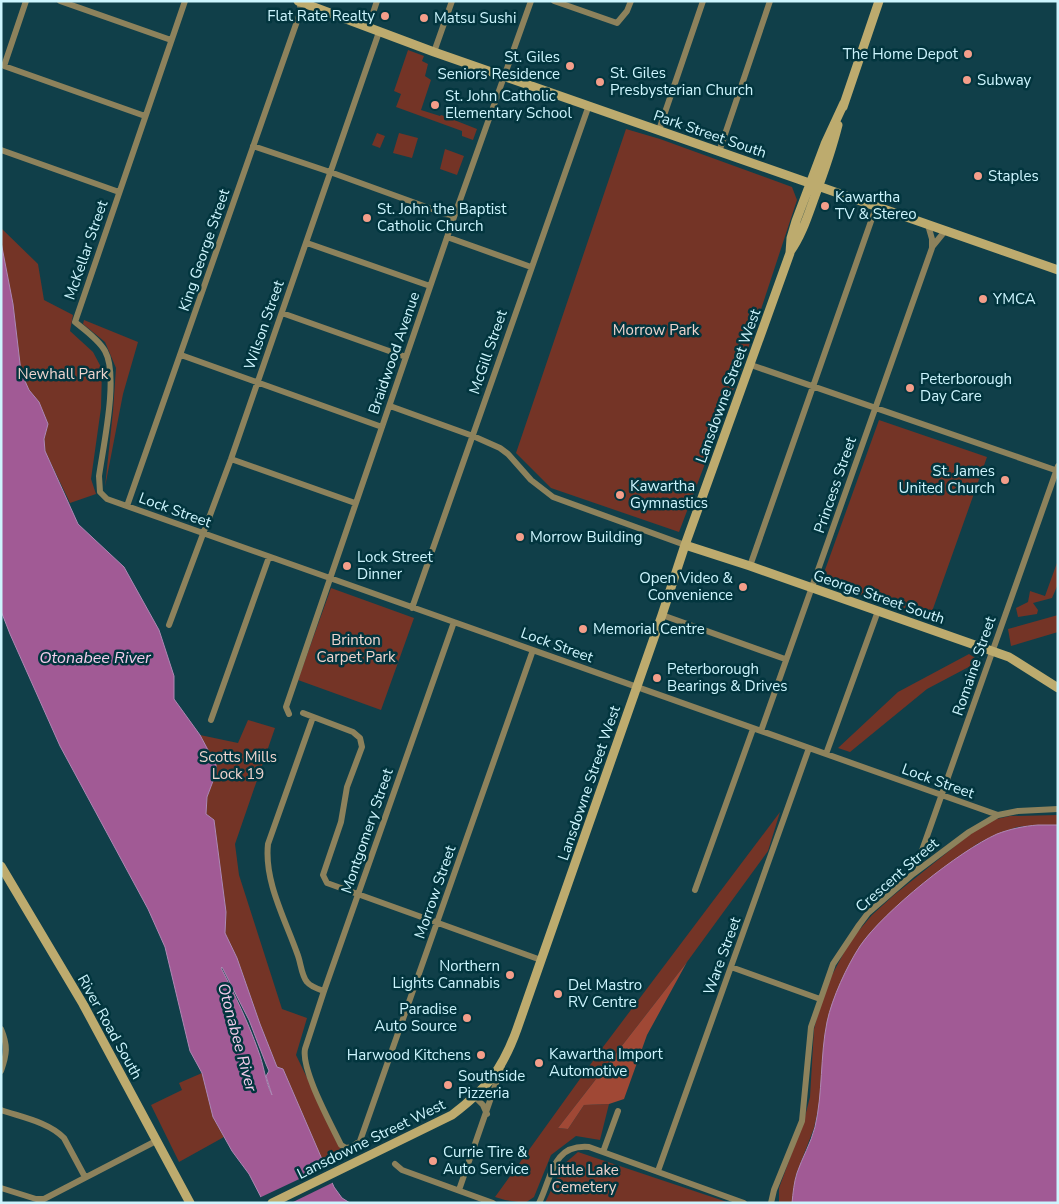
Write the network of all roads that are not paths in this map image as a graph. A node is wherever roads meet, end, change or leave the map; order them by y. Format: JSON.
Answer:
{"nodes":[{"id":1,"x":26,"y":1,"type":"edge"},
{"id":2,"x":60,"y":1,"type":"edge"},
{"id":3,"x":185,"y":1,"type":"edge"},
{"id":4,"x":299,"y":1,"type":"edge"},
{"id":5,"x":378,"y":1,"type":"edge"},
{"id":6,"x":452,"y":1,"type":"edge"},
{"id":7,"x":531,"y":1,"type":"edge"},
{"id":8,"x":554,"y":1,"type":"edge"},
{"id":9,"x":631,"y":1,"type":"edge"},
{"id":10,"x":703,"y":1,"type":"edge"},
{"id":11,"x":770,"y":1,"type":"edge"},
{"id":12,"x":879,"y":1,"type":"edge"},
{"id":13,"x":368,"y":28,"type":"junction"},
{"id":14,"x":379,"y":32,"type":"junction"},
{"id":15,"x":171,"y":40,"type":"junction"},
{"id":16,"x":434,"y":52,"type":"junction"},
{"id":17,"x":505,"y":76,"type":"junction"},
{"id":18,"x":589,"y":105,"type":"junction"},
{"id":19,"x":145,"y":116,"type":"junction"},
{"id":20,"x":659,"y":130,"type":"junction"},
{"id":21,"x":253,"y":146,"type":"junction"},
{"id":22,"x":1,"y":150,"type":"edge"},
{"id":23,"x":719,"y":152,"type":"junction"},
{"id":24,"x":330,"y":172,"type":"junction"},
{"id":25,"x":814,"y":185,"type":"junction"},
{"id":26,"x":119,"y":192,"type":"junction"},
{"id":27,"x":876,"y":207,"type":"junction"},
{"id":28,"x":454,"y":217,"type":"junction"},
{"id":29,"x":928,"y":225,"type":"junction"},
{"id":30,"x":945,"y":231,"type":"junction"},
{"id":31,"x":447,"y":237,"type":"junction"},
{"id":32,"x":307,"y":242,"type":"junction"},
{"id":33,"x":932,"y":248,"type":"junction"},
{"id":34,"x":531,"y":267,"type":"junction"},
{"id":35,"x":1058,"y":270,"type":"edge"},
{"id":36,"x":430,"y":286,"type":"junction"},
{"id":37,"x":282,"y":313,"type":"junction"},
{"id":38,"x":180,"y":355,"type":"junction"},
{"id":39,"x":406,"y":357,"type":"junction"},
{"id":40,"x":751,"y":365,"type":"junction"},
{"id":41,"x":258,"y":383,"type":"junction"},
{"id":42,"x":813,"y":385,"type":"junction"},
{"id":43,"x":390,"y":406,"type":"junction"},
{"id":44,"x":876,"y":408,"type":"junction"},
{"id":45,"x":382,"y":427,"type":"junction"},
{"id":46,"x":473,"y":436,"type":"junction"},
{"id":47,"x":231,"y":459,"type":"junction"},
{"id":48,"x":1057,"y":469,"type":"edge"},
{"id":49,"x":107,"y":499,"type":"joint"},
{"id":50,"x":355,"y":503,"type":"junction"},
{"id":51,"x":127,"y":506,"type":"junction"},
{"id":52,"x":203,"y":533,"type":"junction"},
{"id":53,"x":685,"y":545,"type":"junction"},
{"id":54,"x":269,"y":557,"type":"junction"},
{"id":55,"x":750,"y":566,"type":"junction"},
{"id":56,"x":329,"y":578,"type":"junction"},
{"id":57,"x":812,"y":588,"type":"junction"},
{"id":58,"x":412,"y":608,"type":"junction"},
{"id":59,"x":878,"y":610,"type":"junction"},
{"id":60,"x":662,"y":616,"type":"junction"},
{"id":61,"x":454,"y":622,"type":"junction"},
{"id":62,"x":169,"y":625,"type":"dead end"},
{"id":63,"x":533,"y":650,"type":"junction"},
{"id":64,"x":993,"y":651,"type":"junction"},
{"id":65,"x":785,"y":659,"type":"junction"},
{"id":66,"x":637,"y":688,"type":"junction"},
{"id":67,"x":1058,"y":688,"type":"edge"},
{"id":68,"x":303,"y":713,"type":"dead end"},
{"id":69,"x":288,"y":714,"type":"dead end"},
{"id":70,"x":314,"y":717,"type":"junction"},
{"id":71,"x":211,"y":720,"type":"dead end"},
{"id":72,"x":753,"y":728,"type":"junction"},
{"id":73,"x":761,"y":731,"type":"junction"},
{"id":74,"x":809,"y":748,"type":"junction"},
{"id":75,"x":826,"y":754,"type":"junction"},
{"id":76,"x":942,"y":795,"type":"junction"},
{"id":77,"x":1058,"y":809,"type":"edge"},
{"id":78,"x":998,"y":815,"type":"junction"},
{"id":79,"x":1,"y":866,"type":"edge"},
{"id":80,"x":913,"y":874,"type":"junction"},
{"id":81,"x":695,"y":890,"type":"dead end"},
{"id":82,"x":358,"y":896,"type":"junction"},
{"id":83,"x":437,"y":923,"type":"junction"},
{"id":84,"x":541,"y":960,"type":"junction"},
{"id":85,"x":731,"y":967,"type":"junction"},
{"id":86,"x":324,"y":991,"type":"junction"},
{"id":87,"x":820,"y":999,"type":"junction"},
{"id":88,"x":1,"y":1029,"type":"edge"},
{"id":89,"x":305,"y":1049,"type":"joint"},
{"id":90,"x":503,"y":1063,"type":"junction"},
{"id":91,"x":1,"y":1071,"type":"edge"},
{"id":92,"x":475,"y":1098,"type":"junction"},
{"id":93,"x":1,"y":1110,"type":"edge"},
{"id":94,"x":618,"y":1111,"type":"dead end"},
{"id":95,"x":487,"y":1114,"type":"junction"},
{"id":96,"x":156,"y":1140,"type":"junction"},
{"id":97,"x":603,"y":1152,"type":"junction"},
{"id":98,"x":395,"y":1164,"type":"dead end"},
{"id":99,"x":658,"y":1172,"type":"junction"},
{"id":100,"x":85,"y":1178,"type":"junction"},
{"id":101,"x":1,"y":1188,"type":"edge"},
{"id":102,"x":459,"y":1190,"type":"junction"},
{"id":103,"x":29,"y":1200,"type":"edge"},
{"id":104,"x":190,"y":1203,"type":"edge"},
{"id":105,"x":272,"y":1203,"type":"edge"},
{"id":106,"x":493,"y":1203,"type":"edge"},
{"id":107,"x":539,"y":1203,"type":"edge"},
{"id":108,"x":744,"y":1203,"type":"edge"},
{"id":109,"x":771,"y":1203,"type":"edge"}],
"edges":[{"from":1,"to":19,"type":"street"},
{"from":2,"to":15,"type":"street"},
{"from":3,"to":15,"type":"street","name":"McKellar Street"},
{"from":4,"to":13,"type":"main road","name":"Park Street South"},
{"from":4,"to":21,"type":"street","name":"King George Street"},
{"from":5,"to":13,"type":"street"},
{"from":6,"to":16,"type":"street"},
{"from":7,"to":17,"type":"street","name":"Braidwood Avenue"},
{"from":8,"to":9,"type":"street"},
{"from":10,"to":20,"type":"street"},
{"from":11,"to":23,"type":"street"},
{"from":12,"to":25,"type":"main road","name":"Lansdowne Street West"},
{"from":13,"to":14,"type":"main road","name":"Park Street South"},
{"from":14,"to":16,"type":"main road","name":"Park Street South"},
{"from":14,"to":24,"type":"street","name":"Wilson Street"},
{"from":15,"to":19,"type":"street","name":"McKellar Street"},
{"from":16,"to":17,"type":"main road","name":"Park Street South"},
{"from":17,"to":18,"type":"main road","name":"Park Street South"},
{"from":17,"to":28,"type":"street","name":"Braidwood Avenue"},
{"from":18,"to":20,"type":"main road","name":"Park Street South"},
{"from":18,"to":34,"type":"street","name":"McGill Street"},
{"from":19,"to":26,"type":"street","name":"McKellar Street"},
{"from":20,"to":23,"type":"main road","name":"Park Street South"},
{"from":21,"to":24,"type":"street"},
{"from":21,"to":38,"type":"street","name":"King George Street"},
{"from":22,"to":26,"type":"street"},
{"from":23,"to":25,"type":"main road","name":"Park Street South"},
{"from":24,"to":28,"type":"street"},
{"from":24,"to":32,"type":"street","name":"Wilson Street"},
{"from":25,"to":27,"type":"main road","name":"Park Street South"},
{"from":25,"to":40,"type":"main road","name":"Lansdowne Street West"},
{"from":26,"to":49,"type":"street","name":"McKellar Street"},
{"from":27,"to":29,"type":"main road","name":"Park Street South"},
{"from":27,"to":42,"type":"street"},
{"from":28,"to":31,"type":"street","name":"Braidwood Avenue"},
{"from":29,"to":30,"type":"main road","name":"Park Street South"},
{"from":29,"to":33,"type":"street","name":"Princess Street"},
{"from":30,"to":33,"type":"street","name":"Princess Street"},
{"from":30,"to":35,"type":"main road","name":"Park Street South"},
{"from":31,"to":34,"type":"street"},
{"from":31,"to":36,"type":"street","name":"Braidwood Avenue"},
{"from":32,"to":36,"type":"street"},
{"from":32,"to":37,"type":"street","name":"Wilson Street"},
{"from":33,"to":44,"type":"street","name":"Princess Street"},
{"from":34,"to":46,"type":"street","name":"McGill Street"},
{"from":36,"to":39,"type":"street","name":"Braidwood Avenue"},
{"from":37,"to":39,"type":"street"},
{"from":37,"to":41,"type":"street","name":"Wilson Street"},
{"from":38,"to":41,"type":"street"},
{"from":38,"to":51,"type":"street","name":"King George Street"},
{"from":39,"to":43,"type":"street","name":"Braidwood Avenue"},
{"from":40,"to":42,"type":"street"},
{"from":40,"to":53,"type":"main road","name":"Lansdowne Street West"},
{"from":41,"to":45,"type":"street"},
{"from":41,"to":47,"type":"street","name":"Wilson Street"},
{"from":42,"to":44,"type":"street"},
{"from":42,"to":55,"type":"street"},
{"from":43,"to":45,"type":"street","name":"Braidwood Avenue"},
{"from":43,"to":46,"type":"street"},
{"from":44,"to":48,"type":"street"},
{"from":44,"to":57,"type":"street","name":"Princess Street"},
{"from":45,"to":50,"type":"street","name":"Braidwood Avenue"},
{"from":46,"to":53,"type":"street"},
{"from":46,"to":58,"type":"street","name":"McGill Street"},
{"from":47,"to":50,"type":"street"},
{"from":47,"to":52,"type":"street","name":"Wilson Street"},
{"from":48,"to":64,"type":"street","name":"Romaine Street"},
{"from":49,"to":51,"type":"street","name":"Lock Street"},
{"from":50,"to":56,"type":"street","name":"Braidwood Avenue"},
{"from":51,"to":52,"type":"street","name":"Lock Street"},
{"from":52,"to":54,"type":"street","name":"Lock Street"},
{"from":52,"to":62,"type":"street","name":"Wilson Street"},
{"from":53,"to":55,"type":"main road","name":"George Street South"},
{"from":53,"to":60,"type":"main road","name":"Lansdowne Street West"},
{"from":54,"to":56,"type":"street","name":"Lock Street"},
{"from":54,"to":71,"type":"street"},
{"from":55,"to":57,"type":"main road","name":"George Street South"},
{"from":56,"to":58,"type":"street","name":"Lock Street"},
{"from":56,"to":69,"type":"street","name":"Braidwood Avenue"},
{"from":57,"to":59,"type":"main road","name":"George Street South"},
{"from":57,"to":65,"type":"street","name":"Princess Street"},
{"from":58,"to":61,"type":"street","name":"Lock Street"},
{"from":59,"to":64,"type":"main road","name":"George Street South"},
{"from":59,"to":75,"type":"street"},
{"from":60,"to":65,"type":"street"},
{"from":60,"to":66,"type":"main road","name":"Lansdowne Street West"},
{"from":61,"to":63,"type":"street","name":"Lock Street"},
{"from":61,"to":82,"type":"street","name":"Montgomery Street"},
{"from":63,"to":66,"type":"street","name":"Lock Street"},
{"from":63,"to":83,"type":"street","name":"Morrow Street"},
{"from":64,"to":67,"type":"main road","name":"George Street South"},
{"from":64,"to":76,"type":"street","name":"Romaine Street"},
{"from":65,"to":73,"type":"street","name":"Princess Street"},
{"from":66,"to":72,"type":"street","name":"Lock Street"},
{"from":66,"to":84,"type":"main road","name":"Lansdowne Street West"},
{"from":68,"to":70,"type":"street"},
{"from":70,"to":82,"type":"street"},
{"from":70,"to":86,"type":"street"},
{"from":72,"to":73,"type":"street","name":"Lock Street"},
{"from":72,"to":81,"type":"street"},
{"from":73,"to":74,"type":"street","name":"Lock Street"},
{"from":74,"to":75,"type":"street","name":"Lock Street"},
{"from":74,"to":85,"type":"street","name":"Ware Street"},
{"from":75,"to":76,"type":"street","name":"Lock Street"},
{"from":76,"to":78,"type":"street","name":"Lock Street"},
{"from":76,"to":80,"type":"street","name":"Romaine Street"},
{"from":77,"to":78,"type":"street","name":"Crescent Street"},
{"from":78,"to":80,"type":"street","name":"Crescent Street"},
{"from":79,"to":96,"type":"main road","name":"River Road South"},
{"from":80,"to":87,"type":"street","name":"Crescent Street"},
{"from":82,"to":83,"type":"street"},
{"from":82,"to":86,"type":"street","name":"Montgomery Street"},
{"from":83,"to":84,"type":"street"},
{"from":83,"to":89,"type":"street","name":"Morrow Street"},
{"from":84,"to":90,"type":"main road","name":"Lansdowne Street West"},
{"from":85,"to":87,"type":"street"},
{"from":85,"to":99,"type":"street","name":"Ware Street"},
{"from":86,"to":89,"type":"street","name":"Montgomery Street"},
{"from":87,"to":109,"type":"street","name":"Crescent Street"},
{"from":88,"to":91,"type":"street"},
{"from":90,"to":92,"type":"main road","name":"Lansdowne Street West"},
{"from":90,"to":95,"type":"street"},
{"from":92,"to":95,"type":"street"},
{"from":92,"to":105,"type":"main road","name":"Lansdowne Street West"},
{"from":93,"to":100,"type":"street"},
{"from":94,"to":97,"type":"street"},
{"from":95,"to":102,"type":"street"},
{"from":96,"to":100,"type":"street"},
{"from":96,"to":104,"type":"main road","name":"River Road South"},
{"from":97,"to":99,"type":"street"},
{"from":97,"to":107,"type":"street"},
{"from":98,"to":102,"type":"street"},
{"from":99,"to":108,"type":"street"},
{"from":100,"to":103,"type":"street"},
{"from":101,"to":103,"type":"street"},
{"from":102,"to":106,"type":"street"}]}
